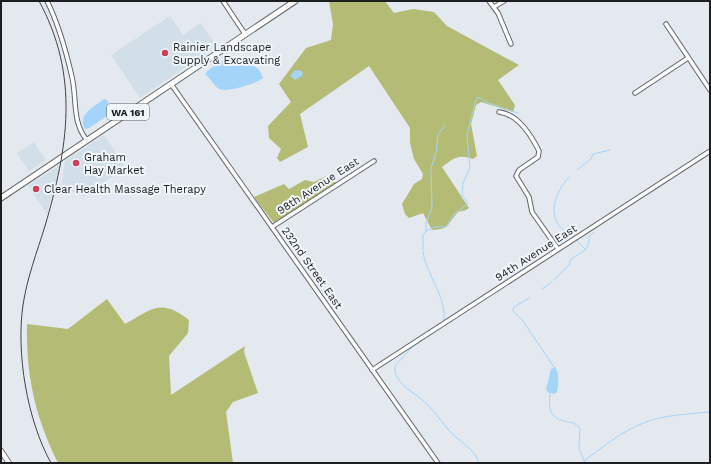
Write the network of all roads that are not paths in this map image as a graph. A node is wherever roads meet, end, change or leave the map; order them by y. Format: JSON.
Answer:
{"nodes":[{"id":1,"x":47,"y":1,"type":"edge"},
{"id":2,"x":223,"y":1,"type":"edge"},
{"id":3,"x":295,"y":1,"type":"edge"},
{"id":4,"x":489,"y":1,"type":"edge"},
{"id":5,"x":504,"y":1,"type":"edge"},
{"id":6,"x":494,"y":7,"type":"junction"},
{"id":7,"x":666,"y":24,"type":"dead end"},
{"id":8,"x":245,"y":34,"type":"junction"},
{"id":9,"x":511,"y":44,"type":"dead end"},
{"id":10,"x":688,"y":58,"type":"junction"},
{"id":11,"x":171,"y":84,"type":"junction"},
{"id":12,"x":710,"y":90,"type":"edge"},
{"id":13,"x":636,"y":93,"type":"dead end"},
{"id":14,"x":499,"y":112,"type":"dead end"},
{"id":15,"x":86,"y":139,"type":"junction"},
{"id":16,"x":710,"y":151,"type":"edge"},
{"id":17,"x":374,"y":161,"type":"dead end"},
{"id":18,"x":1,"y":198,"type":"edge"},
{"id":19,"x":272,"y":227,"type":"junction"},
{"id":20,"x":558,"y":249,"type":"junction"},
{"id":21,"x":372,"y":370,"type":"junction"},
{"id":22,"x":1,"y":451,"type":"edge"},
{"id":23,"x":10,"y":463,"type":"edge"},
{"id":24,"x":438,"y":463,"type":"edge"}],
"edges":[{"from":1,"to":15,"type":"street"},
{"from":2,"to":8,"type":"street"},
{"from":3,"to":8,"type":"main road","number":"WA 161"},
{"from":4,"to":6,"type":"street"},
{"from":5,"to":6,"type":"street"},
{"from":6,"to":9,"type":"street"},
{"from":7,"to":10,"type":"street"},
{"from":8,"to":11,"type":"main road","number":"WA 161"},
{"from":10,"to":12,"type":"street"},
{"from":10,"to":13,"type":"street"},
{"from":11,"to":15,"type":"main road","number":"WA 161"},
{"from":11,"to":19,"type":"street","name":"232nd Street East"},
{"from":14,"to":20,"type":"street"},
{"from":15,"to":18,"type":"main road","number":"WA 161"},
{"from":16,"to":20,"type":"street","name":"94th Avenue East"},
{"from":17,"to":19,"type":"street","name":"98th Avenue East"},
{"from":19,"to":21,"type":"street","name":"232nd Street East"},
{"from":20,"to":21,"type":"street","name":"94th Avenue East"},
{"from":21,"to":24,"type":"street","name":"232nd Street East"},
{"from":22,"to":23,"type":"main road"}]}
